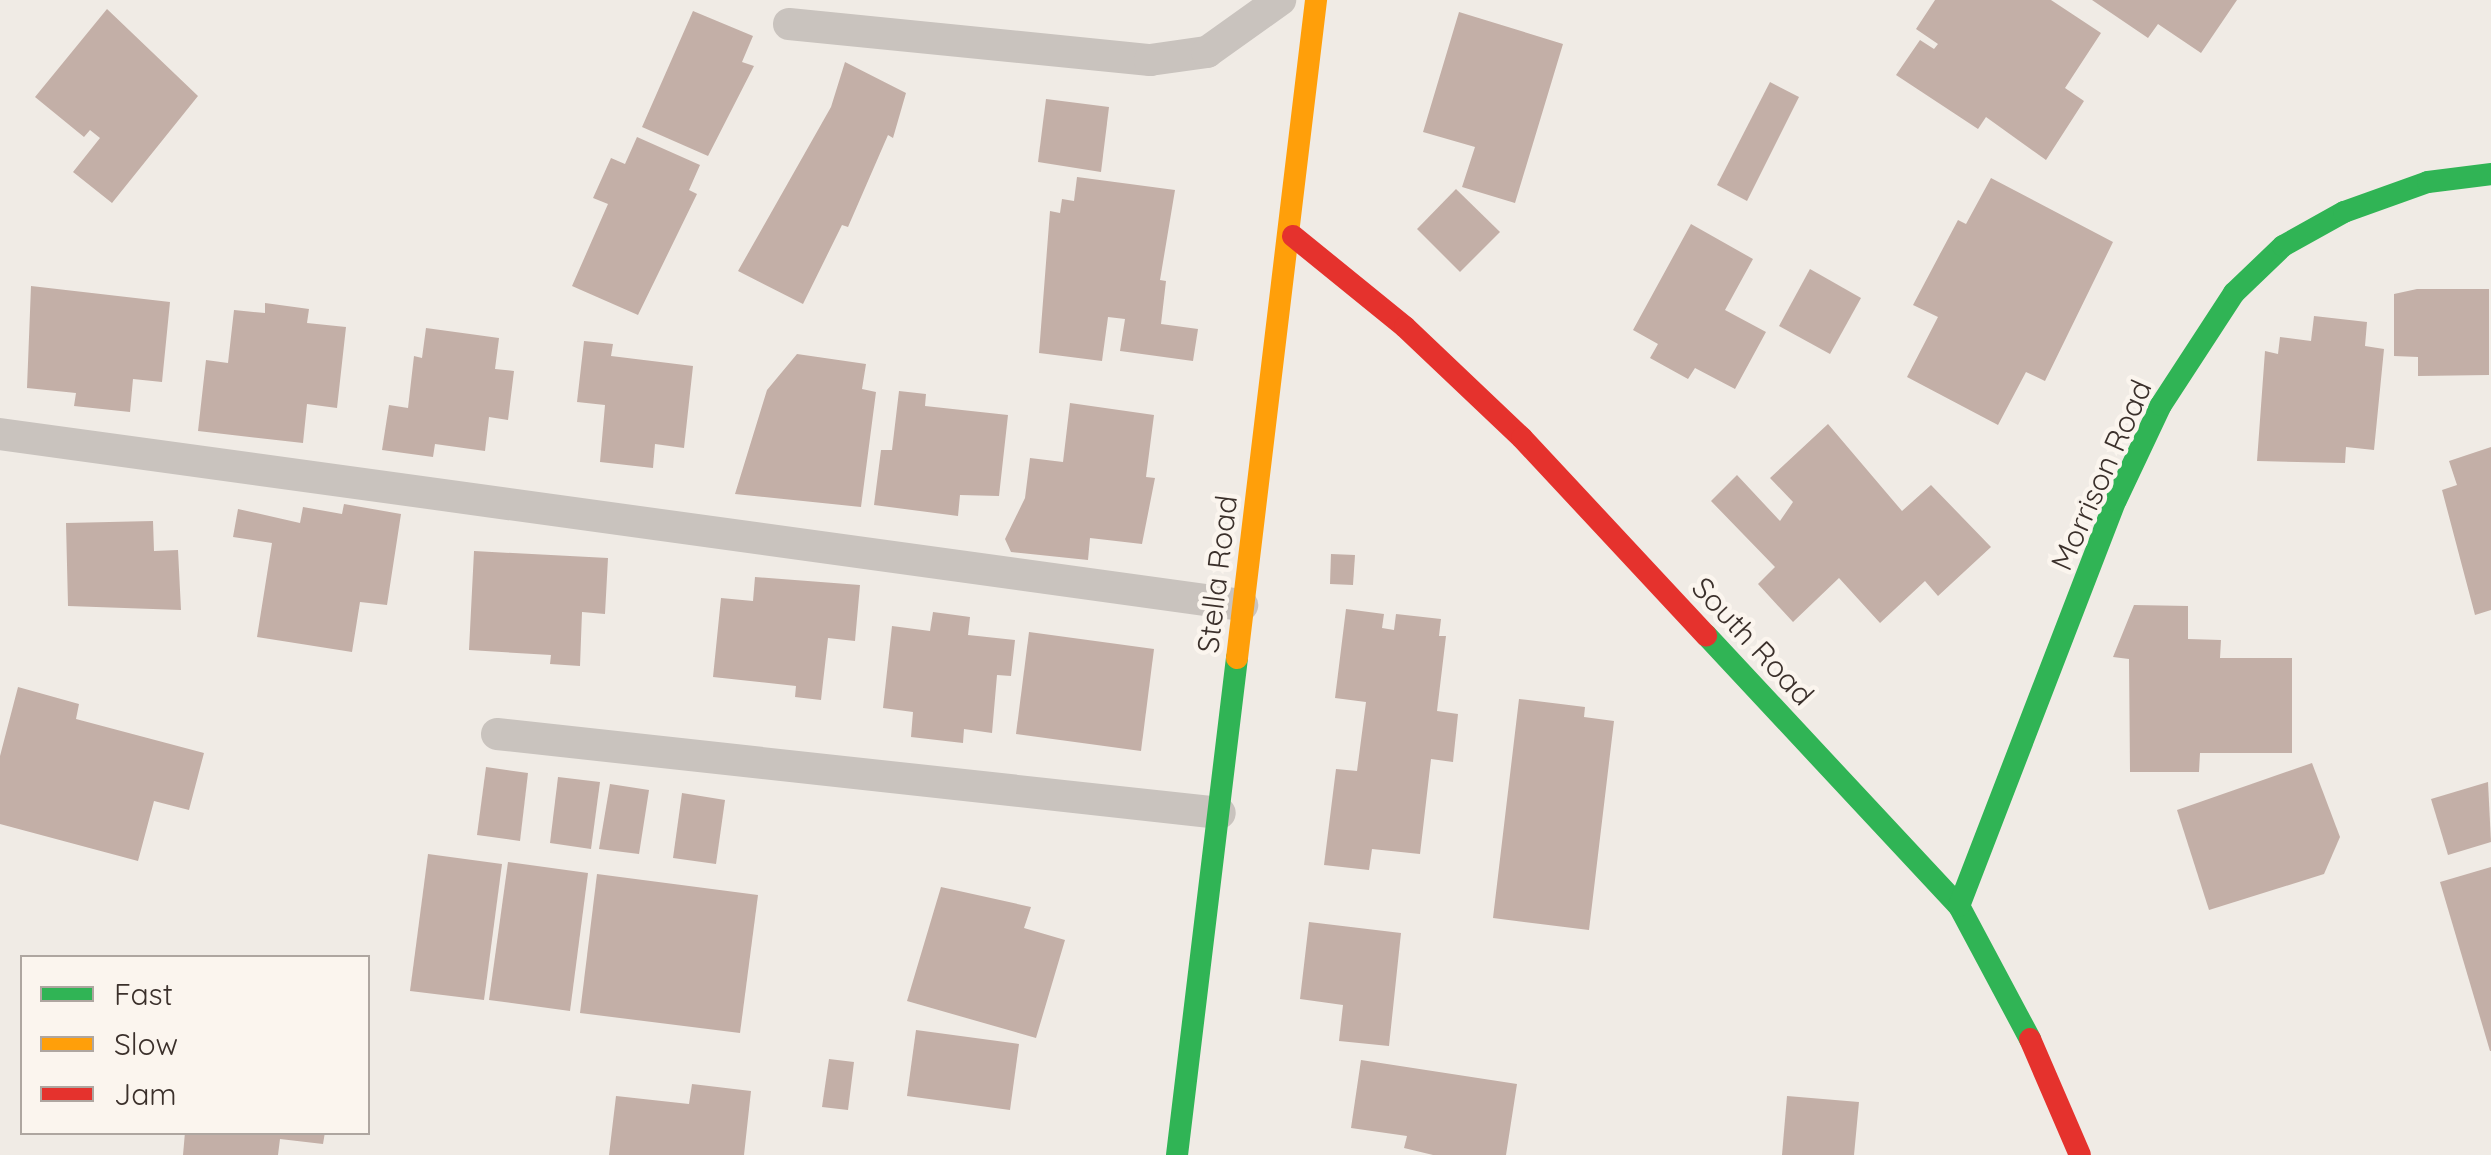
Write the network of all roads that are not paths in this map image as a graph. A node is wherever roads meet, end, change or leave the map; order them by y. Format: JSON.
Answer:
{"nodes":[{"id":1,"x":1280,"y":0,"type":"edge"},
{"id":2,"x":1316,"y":0,"type":"edge"},
{"id":3,"x":789,"y":24,"type":"dead end"},
{"id":4,"x":2491,"y":174,"type":"edge"},
{"id":5,"x":1293,"y":236,"type":"junction"},
{"id":6,"x":0,"y":434,"type":"edge"},
{"id":7,"x":1242,"y":605,"type":"junction"},
{"id":8,"x":498,"y":734,"type":"dead end"},
{"id":9,"x":1220,"y":813,"type":"junction"},
{"id":10,"x":1959,"y":906,"type":"junction"},
{"id":11,"x":1177,"y":1155,"type":"edge"},
{"id":12,"x":2080,"y":1155,"type":"edge"}],
"edges":[{"from":1,"to":3,"type":"lane"},
{"from":2,"to":5,"type":"street","name":"Stella Road"},
{"from":4,"to":10,"type":"street","name":"Morrison Road"},
{"from":5,"to":7,"type":"street","name":"Stella Road"},
{"from":5,"to":10,"type":"street","name":"South Road"},
{"from":6,"to":7,"type":"lane"},
{"from":7,"to":9,"type":"street","name":"Stella Road"},
{"from":8,"to":9,"type":"lane"},
{"from":9,"to":11,"type":"street","name":"Stella Road"},
{"from":10,"to":12,"type":"street","name":"South Road"}]}
